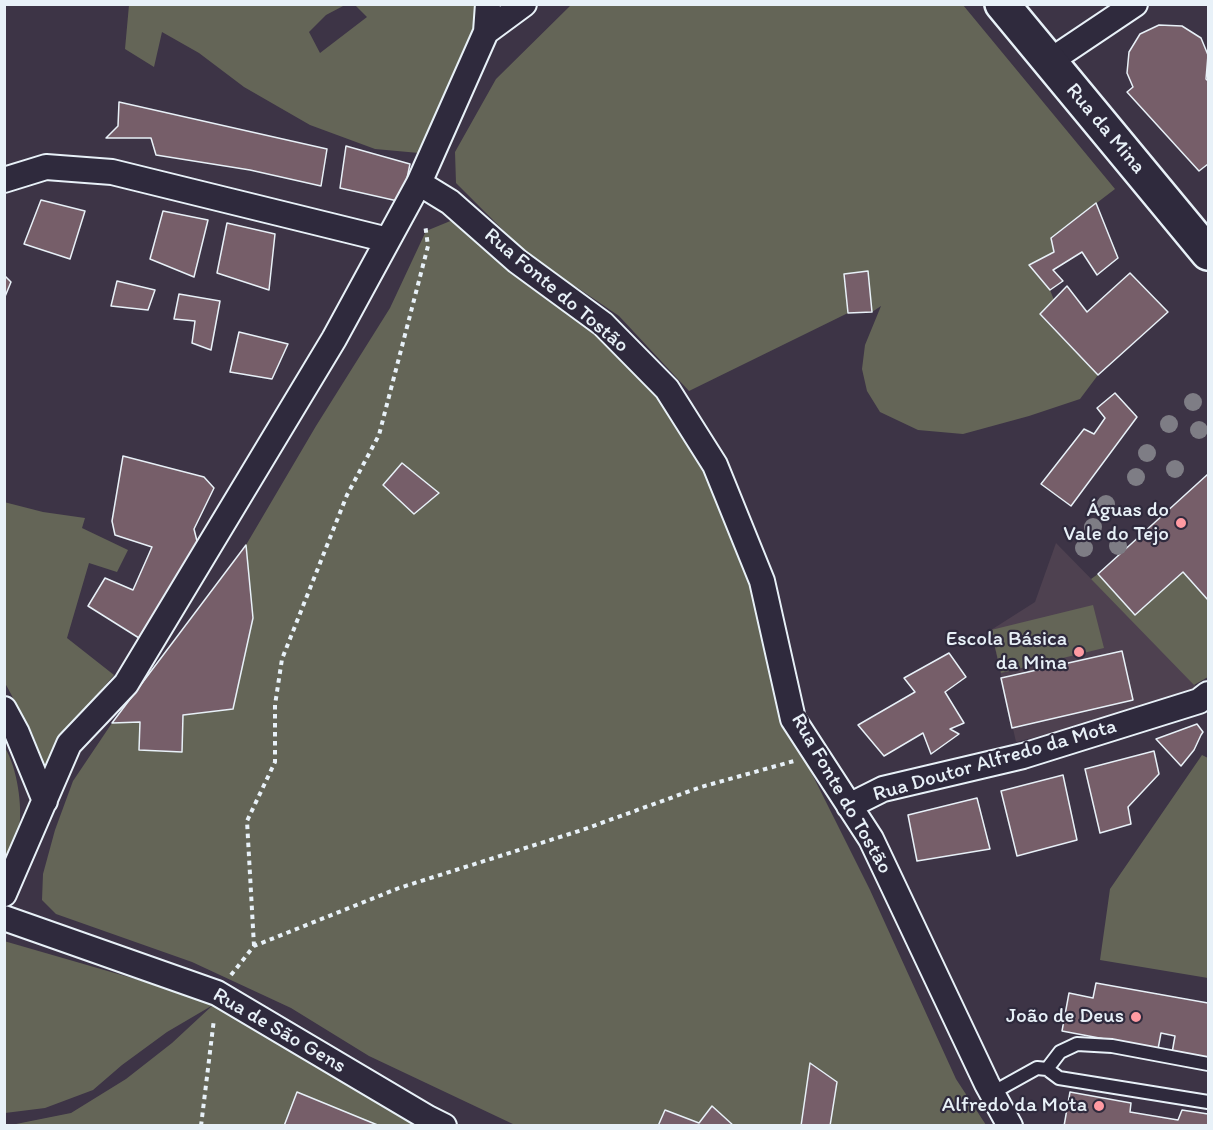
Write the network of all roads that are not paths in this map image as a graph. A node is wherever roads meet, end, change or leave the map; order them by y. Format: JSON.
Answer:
{"nodes":[{"id":1,"x":488,"y":4,"type":"edge"},
{"id":2,"x":524,"y":4,"type":"edge"},
{"id":3,"x":1002,"y":4,"type":"edge"},
{"id":4,"x":1134,"y":4,"type":"edge"},
{"id":5,"x":486,"y":32,"type":"junction"},
{"id":6,"x":1050,"y":62,"type":"junction"},
{"id":7,"x":4,"y":180,"type":"edge"},
{"id":8,"x":419,"y":183,"type":"junction"},
{"id":9,"x":388,"y":240,"type":"junction"},
{"id":10,"x":1209,"y":253,"type":"edge"},
{"id":11,"x":1207,"y":701,"type":"edge"},
{"id":12,"x":4,"y":709,"type":"edge"},
{"id":13,"x":45,"y":801,"type":"junction"},
{"id":14,"x":849,"y":806,"type":"junction"},
{"id":15,"x":4,"y":894,"type":"edge"},
{"id":16,"x":4,"y":918,"type":"edge"},
{"id":17,"x":1209,"y":1064,"type":"edge"},
{"id":18,"x":1047,"y":1069,"type":"junction"},
{"id":19,"x":992,"y":1093,"type":"junction"},
{"id":20,"x":1209,"y":1101,"type":"edge"},
{"id":21,"x":444,"y":1125,"type":"edge"},
{"id":22,"x":1010,"y":1125,"type":"edge"}],
"edges":[{"from":1,"to":5,"type":"street"},
{"from":2,"to":5,"type":"street"},
{"from":3,"to":6,"type":"main road","name":"Rua da Mina"},
{"from":4,"to":6,"type":"street"},
{"from":5,"to":8,"type":"street"},
{"from":6,"to":10,"type":"main road","name":"Rua da Mina"},
{"from":7,"to":9,"type":"street"},
{"from":8,"to":9,"type":"street"},
{"from":8,"to":14,"type":"street","name":"Rua Fonte do Tostão"},
{"from":9,"to":13,"type":"street"},
{"from":11,"to":14,"type":"street","name":"Rua Doutor Alfredo da Mota"},
{"from":12,"to":13,"type":"street"},
{"from":13,"to":15,"type":"street"},
{"from":14,"to":19,"type":"street","name":"Rua Fonte do Tostão"},
{"from":16,"to":21,"type":"street","name":"Rua de São Gens"},
{"from":17,"to":18,"type":"lane"},
{"from":18,"to":19,"type":"lane"},
{"from":18,"to":20,"type":"lane"},
{"from":19,"to":22,"type":"street","name":"Rua Fonte do Tostão"}]}
